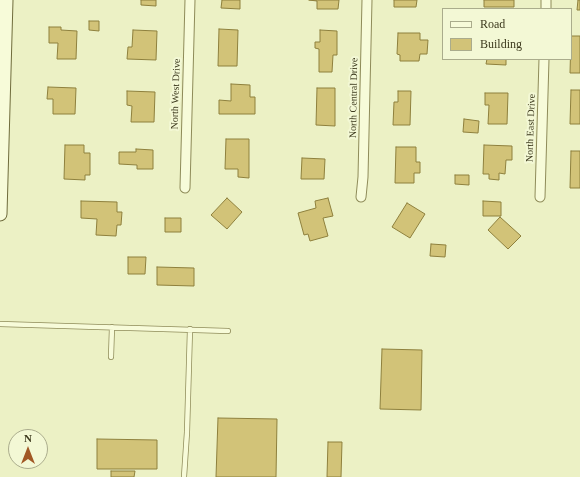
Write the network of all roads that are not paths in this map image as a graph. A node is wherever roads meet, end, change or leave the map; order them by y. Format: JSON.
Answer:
{"nodes":[{"id":1,"x":6,"y":0,"type":"edge"},
{"id":2,"x":190,"y":0,"type":"edge"},
{"id":3,"x":367,"y":0,"type":"edge"},
{"id":4,"x":544,"y":60,"type":"edge"},
{"id":5,"x":185,"y":188,"type":"dead end"},
{"id":6,"x":361,"y":197,"type":"dead end"},
{"id":7,"x":540,"y":197,"type":"dead end"},
{"id":8,"x":0,"y":214,"type":"edge"},
{"id":9,"x":0,"y":324,"type":"edge"},
{"id":10,"x":112,"y":327,"type":"junction"},
{"id":11,"x":190,"y":330,"type":"junction"},
{"id":12,"x":228,"y":331,"type":"dead end"},
{"id":13,"x":111,"y":357,"type":"dead end"},
{"id":14,"x":184,"y":477,"type":"edge"}],
"edges":[{"from":1,"to":8,"type":"main road"},
{"from":2,"to":5,"type":"street","name":"North West Drive"},
{"from":3,"to":6,"type":"street","name":"North Central Drive"},
{"from":4,"to":7,"type":"street","name":"North East Drive"},
{"from":9,"to":10,"type":"lane"},
{"from":10,"to":11,"type":"lane"},
{"from":10,"to":13,"type":"lane"},
{"from":11,"to":12,"type":"lane"},
{"from":11,"to":14,"type":"lane"}]}
